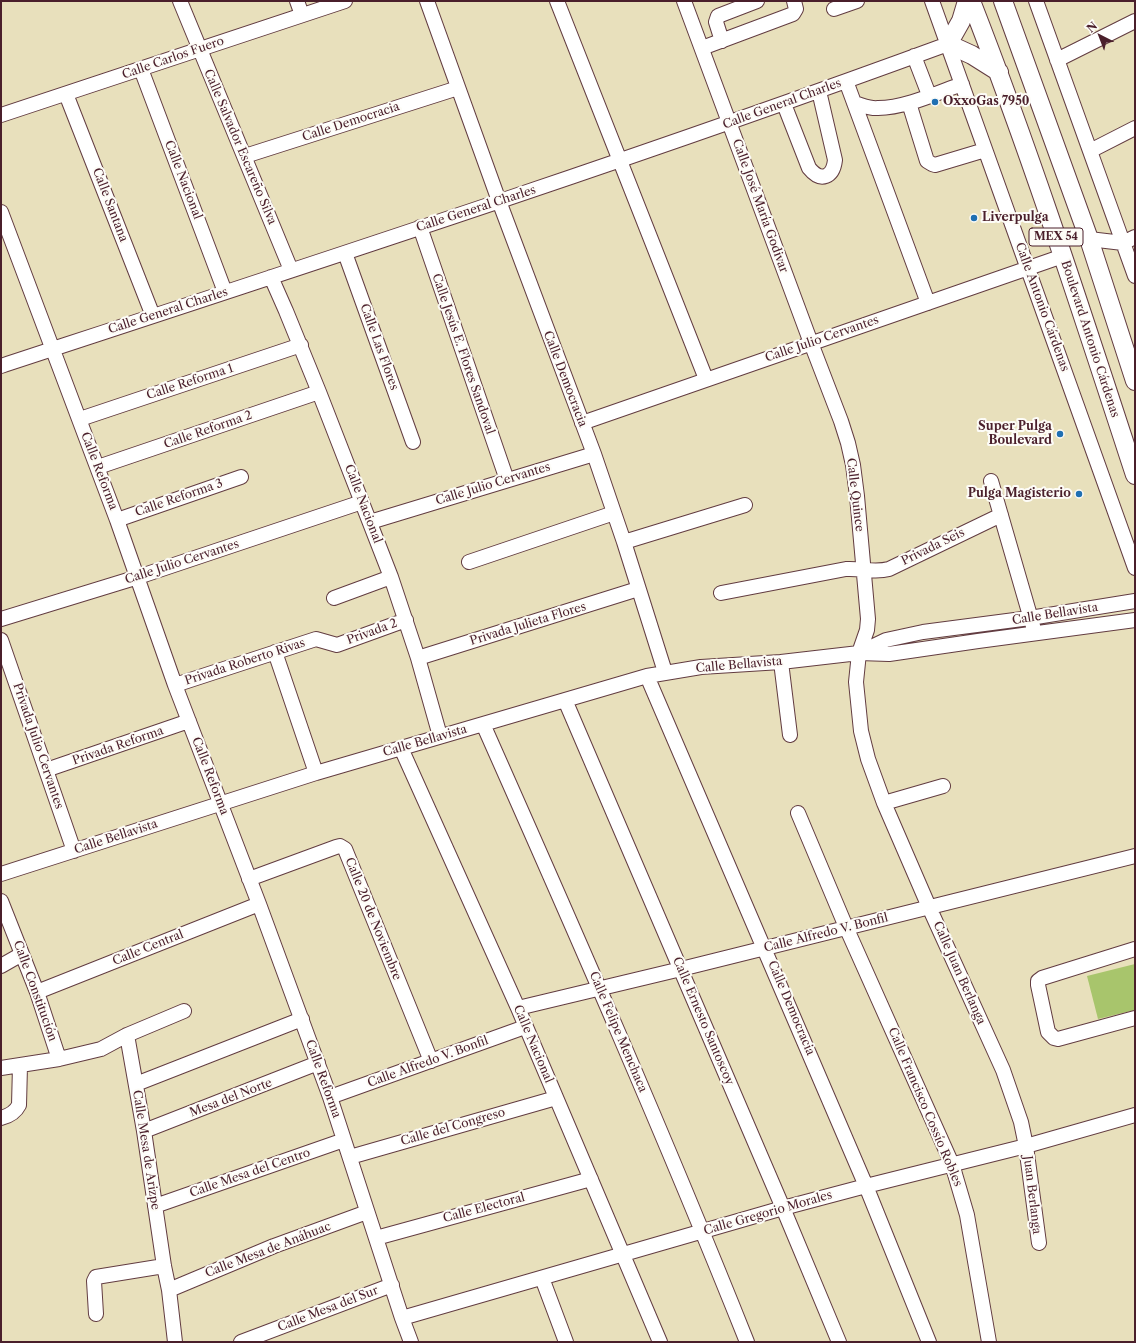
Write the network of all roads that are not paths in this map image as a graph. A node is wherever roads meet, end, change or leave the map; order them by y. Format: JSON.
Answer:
{"nodes":[{"id":1,"x":180,"y":1,"type":"edge"},
{"id":2,"x":297,"y":1,"type":"edge"},
{"id":3,"x":345,"y":1,"type":"edge"},
{"id":4,"x":426,"y":1,"type":"edge"},
{"id":5,"x":557,"y":1,"type":"edge"},
{"id":6,"x":684,"y":1,"type":"edge"},
{"id":7,"x":757,"y":1,"type":"edge"},
{"id":8,"x":794,"y":1,"type":"edge"},
{"id":9,"x":857,"y":1,"type":"edge"},
{"id":10,"x":932,"y":1,"type":"edge"},
{"id":11,"x":966,"y":1,"type":"edge"},
{"id":12,"x":971,"y":1,"type":"edge"},
{"id":13,"x":1003,"y":1,"type":"edge"},
{"id":14,"x":1036,"y":1,"type":"edge"},
{"id":15,"x":834,"y":9,"type":"dead end"},
{"id":16,"x":302,"y":15,"type":"junction"},
{"id":17,"x":1135,"y":21,"type":"edge"},
{"id":18,"x":722,"y":41,"type":"junction"},
{"id":19,"x":948,"y":44,"type":"junction"},
{"id":20,"x":702,"y":48,"type":"junction"},
{"id":21,"x":199,"y":49,"type":"junction"},
{"id":22,"x":914,"y":56,"type":"junction"},
{"id":23,"x":1058,"y":60,"type":"junction"},
{"id":24,"x":141,"y":69,"type":"junction"},
{"id":25,"x":999,"y":72,"type":"junction"},
{"id":26,"x":846,"y":81,"type":"junction"},
{"id":27,"x":962,"y":84,"type":"junction"},
{"id":28,"x":458,"y":88,"type":"junction"},
{"id":29,"x":819,"y":91,"type":"junction"},
{"id":30,"x":66,"y":94,"type":"junction"},
{"id":31,"x":930,"y":95,"type":"junction"},
{"id":32,"x":854,"y":103,"type":"junction"},
{"id":33,"x":909,"y":103,"type":"junction"},
{"id":34,"x":784,"y":104,"type":"junction"},
{"id":35,"x":1,"y":115,"type":"edge"},
{"id":36,"x":729,"y":123,"type":"junction"},
{"id":37,"x":1135,"y":128,"type":"edge"},
{"id":38,"x":985,"y":150,"type":"junction"},
{"id":39,"x":1090,"y":151,"type":"junction"},
{"id":40,"x":244,"y":156,"type":"junction"},
{"id":41,"x":620,"y":160,"type":"junction"},
{"id":42,"x":499,"y":201,"type":"junction"},
{"id":43,"x":1,"y":212,"type":"edge"},
{"id":44,"x":420,"y":227,"type":"junction"},
{"id":45,"x":1089,"y":239,"type":"junction"},
{"id":46,"x":1129,"y":240,"type":"edge"},
{"id":47,"x":345,"y":253,"type":"junction"},
{"id":48,"x":1063,"y":256,"type":"junction"},
{"id":49,"x":1028,"y":268,"type":"junction"},
{"id":50,"x":291,"y":270,"type":"junction"},
{"id":51,"x":1135,"y":276,"type":"edge"},
{"id":52,"x":271,"y":277,"type":"junction"},
{"id":53,"x":225,"y":292,"type":"junction"},
{"id":54,"x":928,"y":303,"type":"junction"},
{"id":55,"x":153,"y":316,"type":"junction"},
{"id":56,"x":1121,"y":338,"type":"junction"},
{"id":57,"x":811,"y":343,"type":"junction"},
{"id":58,"x":301,"y":345,"type":"junction"},
{"id":59,"x":53,"y":349,"type":"junction"},
{"id":60,"x":1135,"y":352,"type":"edge"},
{"id":61,"x":1,"y":366,"type":"edge"},
{"id":62,"x":706,"y":379,"type":"junction"},
{"id":63,"x":1135,"y":381,"type":"edge"},
{"id":64,"x":319,"y":392,"type":"junction"},
{"id":65,"x":80,"y":419,"type":"junction"},
{"id":66,"x":582,"y":423,"type":"junction"},
{"id":67,"x":413,"y":442,"type":"dead end"},
{"id":68,"x":594,"y":454,"type":"junction"},
{"id":69,"x":98,"y":467,"type":"junction"},
{"id":70,"x":1135,"y":475,"type":"edge"},
{"id":71,"x":241,"y":476,"type":"dead end"},
{"id":72,"x":507,"y":480,"type":"junction"},
{"id":73,"x":991,"y":481,"type":"dead end"},
{"id":74,"x":362,"y":502,"type":"junction"},
{"id":75,"x":745,"y":505,"type":"dead end"},
{"id":76,"x":614,"y":513,"type":"junction"},
{"id":77,"x":1001,"y":514,"type":"junction"},
{"id":78,"x":117,"y":520,"type":"junction"},
{"id":79,"x":370,"y":522,"type":"junction"},
{"id":80,"x":624,"y":542,"type":"junction"},
{"id":81,"x":469,"y":562,"type":"dead end"},
{"id":82,"x":1135,"y":568,"type":"edge"},
{"id":83,"x":864,"y":570,"type":"junction"},
{"id":84,"x":138,"y":577,"type":"junction"},
{"id":85,"x":391,"y":578,"type":"junction"},
{"id":86,"x":638,"y":589,"type":"junction"},
{"id":87,"x":721,"y":593,"type":"dead end"},
{"id":88,"x":334,"y":598,"type":"dead end"},
{"id":89,"x":1135,"y":601,"type":"edge"},
{"id":90,"x":1030,"y":618,"type":"junction"},
{"id":91,"x":1,"y":619,"type":"edge"},
{"id":92,"x":406,"y":620,"type":"junction"},
{"id":93,"x":1135,"y":620,"type":"edge"},
{"id":94,"x":1035,"y":633,"type":"junction"},
{"id":95,"x":316,"y":638,"type":"joint"},
{"id":96,"x":1,"y":640,"type":"edge"},
{"id":97,"x":275,"y":652,"type":"junction"},
{"id":98,"x":859,"y":653,"type":"junction"},
{"id":99,"x":418,"y":658,"type":"junction"},
{"id":100,"x":781,"y":662,"type":"junction"},
{"id":101,"x":665,"y":672,"type":"junction"},
{"id":102,"x":647,"y":676,"type":"junction"},
{"id":103,"x":175,"y":685,"type":"junction"},
{"id":104,"x":565,"y":700,"type":"junction"},
{"id":105,"x":189,"y":721,"type":"junction"},
{"id":106,"x":483,"y":724,"type":"junction"},
{"id":107,"x":440,"y":736,"type":"junction"},
{"id":108,"x":790,"y":736,"type":"dead end"},
{"id":109,"x":401,"y":748,"type":"junction"},
{"id":110,"x":46,"y":770,"type":"junction"},
{"id":111,"x":316,"y":773,"type":"junction"},
{"id":112,"x":943,"y":786,"type":"dead end"},
{"id":113,"x":884,"y":803,"type":"junction"},
{"id":114,"x":221,"y":804,"type":"junction"},
{"id":115,"x":798,"y":813,"type":"dead end"},
{"id":116,"x":74,"y":851,"type":"junction"},
{"id":117,"x":1135,"y":856,"type":"edge"},
{"id":118,"x":1,"y":874,"type":"edge"},
{"id":119,"x":250,"y":879,"type":"junction"},
{"id":120,"x":1,"y":901,"type":"edge"},
{"id":121,"x":259,"y":904,"type":"junction"},
{"id":122,"x":929,"y":907,"type":"junction"},
{"id":123,"x":846,"y":927,"type":"junction"},
{"id":124,"x":765,"y":948,"type":"junction"},
{"id":125,"x":1135,"y":948,"type":"edge"},
{"id":126,"x":22,"y":954,"type":"junction"},
{"id":127,"x":1,"y":966,"type":"edge"},
{"id":128,"x":681,"y":969,"type":"junction"},
{"id":129,"x":600,"y":987,"type":"junction"},
{"id":130,"x":37,"y":992,"type":"junction"},
{"id":131,"x":518,"y":1008,"type":"junction"},
{"id":132,"x":184,"y":1011,"type":"dead end"},
{"id":133,"x":1135,"y":1018,"type":"edge"},
{"id":134,"x":302,"y":1019,"type":"junction"},
{"id":135,"x":525,"y":1027,"type":"junction"},
{"id":136,"x":127,"y":1035,"type":"junction"},
{"id":137,"x":59,"y":1059,"type":"junction"},
{"id":138,"x":431,"y":1061,"type":"junction"},
{"id":139,"x":318,"y":1063,"type":"junction"},
{"id":140,"x":20,"y":1066,"type":"junction"},
{"id":141,"x":1,"y":1068,"type":"edge"},
{"id":142,"x":136,"y":1084,"type":"junction"},
{"id":143,"x":330,"y":1097,"type":"junction"},
{"id":144,"x":556,"y":1098,"type":"junction"},
{"id":145,"x":1135,"y":1115,"type":"edge"},
{"id":146,"x":1,"y":1118,"type":"edge"},
{"id":147,"x":144,"y":1131,"type":"junction"},
{"id":148,"x":344,"y":1140,"type":"junction"},
{"id":149,"x":1026,"y":1146,"type":"junction"},
{"id":150,"x":350,"y":1157,"type":"junction"},
{"id":151,"x":952,"y":1164,"type":"junction"},
{"id":152,"x":591,"y":1179,"type":"junction"},
{"id":153,"x":866,"y":1186,"type":"junction"},
{"id":154,"x":155,"y":1206,"type":"junction"},
{"id":155,"x":783,"y":1208,"type":"junction"},
{"id":156,"x":368,"y":1212,"type":"junction"},
{"id":157,"x":703,"y":1232,"type":"junction"},
{"id":158,"x":376,"y":1238,"type":"junction"},
{"id":159,"x":1039,"y":1243,"type":"dead end"},
{"id":160,"x":623,"y":1255,"type":"junction"},
{"id":161,"x":164,"y":1266,"type":"junction"},
{"id":162,"x":542,"y":1278,"type":"junction"},
{"id":163,"x":392,"y":1284,"type":"junction"},
{"id":164,"x":169,"y":1290,"type":"junction"},
{"id":165,"x":96,"y":1314,"type":"dead end"},
{"id":166,"x":402,"y":1318,"type":"junction"},
{"id":167,"x":175,"y":1342,"type":"edge"},
{"id":168,"x":241,"y":1342,"type":"edge"},
{"id":169,"x":411,"y":1342,"type":"edge"},
{"id":170,"x":566,"y":1342,"type":"edge"},
{"id":171,"x":660,"y":1342,"type":"edge"},
{"id":172,"x":747,"y":1342,"type":"edge"},
{"id":173,"x":839,"y":1342,"type":"edge"},
{"id":174,"x":929,"y":1342,"type":"edge"},
{"id":175,"x":989,"y":1342,"type":"edge"}],
"edges":[{"from":1,"to":21,"type":"street","name":"Calle Salvador Escareño Silva"},
{"from":2,"to":16,"type":"street"},
{"from":3,"to":16,"type":"street","name":"Calle Carlos Fuero"},
{"from":4,"to":28,"type":"street","name":"Calle Democracia"},
{"from":5,"to":41,"type":"street"},
{"from":6,"to":20,"type":"street","name":"Calle José María Godivar"},
{"from":7,"to":18,"type":"street"},
{"from":8,"to":18,"type":"street"},
{"from":9,"to":15,"type":"street"},
{"from":10,"to":19,"type":"street","name":"Calle Antonio Cárdenas"},
{"from":11,"to":19,"type":"main road"},
{"from":12,"to":25,"type":"main road","name":"Boulevard Antonio Cárdenas","number":"MEX 54"},
{"from":13,"to":45,"type":"main road","number":"MEX 54"},
{"from":14,"to":23,"type":"street"},
{"from":16,"to":21,"type":"street","name":"Calle Carlos Fuero"},
{"from":17,"to":23,"type":"street"},
{"from":18,"to":20,"type":"street"},
{"from":19,"to":22,"type":"street","name":"Calle General Charles"},
{"from":19,"to":25,"type":"main road"},
{"from":19,"to":27,"type":"street","name":"Calle Antonio Cárdenas"},
{"from":20,"to":36,"type":"street","name":"Calle José María Godivar"},
{"from":21,"to":24,"type":"street","name":"Calle Carlos Fuero"},
{"from":21,"to":40,"type":"street","name":"Calle Salvador Escareño Silva"},
{"from":22,"to":26,"type":"street","name":"Calle General Charles"},
{"from":22,"to":31,"type":"street"},
{"from":23,"to":39,"type":"street"},
{"from":24,"to":30,"type":"street","name":"Calle Carlos Fuero"},
{"from":24,"to":53,"type":"street","name":"Calle Nacional"},
{"from":25,"to":48,"type":"main road","name":"Boulevard Antonio Cárdenas","number":"MEX 54"},
{"from":26,"to":29,"type":"street","name":"Calle General Charles"},
{"from":26,"to":32,"type":"street"},
{"from":27,"to":31,"type":"street"},
{"from":27,"to":38,"type":"street","name":"Calle Antonio Cárdenas"},
{"from":28,"to":40,"type":"street","name":"Calle Democracia"},
{"from":28,"to":42,"type":"street","name":"Calle Democracia"},
{"from":29,"to":34,"type":"street","name":"Calle General Charles"},
{"from":29,"to":34,"type":"street"},
{"from":30,"to":35,"type":"street","name":"Calle Carlos Fuero"},
{"from":30,"to":55,"type":"street","name":"Calle Santana"},
{"from":31,"to":33,"type":"street"},
{"from":32,"to":33,"type":"street"},
{"from":32,"to":54,"type":"street"},
{"from":33,"to":38,"type":"street"},
{"from":34,"to":36,"type":"street","name":"Calle General Charles"},
{"from":36,"to":41,"type":"street","name":"Calle General Charles"},
{"from":36,"to":57,"type":"street","name":"Calle José María Godivar"},
{"from":37,"to":39,"type":"street"},
{"from":38,"to":49,"type":"street","name":"Calle Antonio Cárdenas"},
{"from":39,"to":46,"type":"street"},
{"from":40,"to":50,"type":"street","name":"Calle Salvador Escareño Silva"},
{"from":41,"to":42,"type":"street","name":"Calle General Charles"},
{"from":41,"to":62,"type":"street"},
{"from":42,"to":44,"type":"street","name":"Calle General Charles"},
{"from":42,"to":66,"type":"street","name":"Calle Democracia"},
{"from":43,"to":59,"type":"street","name":"Calle Reforma"},
{"from":44,"to":47,"type":"street","name":"Calle General Charles"},
{"from":44,"to":72,"type":"street","name":"Calle Jesús E. Flores Sandoval"},
{"from":45,"to":46,"type":"street"},
{"from":45,"to":56,"type":"main road","number":"MEX 54"},
{"from":46,"to":51,"type":"street"},
{"from":47,"to":50,"type":"street","name":"Calle General Charles"},
{"from":47,"to":67,"type":"street","name":"Calle Las Flores"},
{"from":48,"to":49,"type":"street","name":"Calle Julio Cervantes"},
{"from":48,"to":70,"type":"main road","name":"Boulevard Antonio Cárdenas","number":"MEX 54"},
{"from":49,"to":54,"type":"street","name":"Calle Julio Cervantes"},
{"from":49,"to":82,"type":"street","name":"Calle Antonio Cárdenas"},
{"from":50,"to":52,"type":"street","name":"Calle General Charles"},
{"from":52,"to":53,"type":"street","name":"Calle General Charles"},
{"from":52,"to":58,"type":"street","name":"Calle Nacional"},
{"from":53,"to":55,"type":"street","name":"Calle General Charles"},
{"from":54,"to":57,"type":"street","name":"Calle Julio Cervantes"},
{"from":55,"to":59,"type":"street","name":"Calle General Charles"},
{"from":56,"to":60,"type":"main road"},
{"from":56,"to":63,"type":"main road","number":"MEX 54"},
{"from":57,"to":62,"type":"street","name":"Calle Julio Cervantes"},
{"from":57,"to":83,"type":"street","name":"Calle Quince"},
{"from":58,"to":64,"type":"street","name":"Calle Nacional"},
{"from":58,"to":65,"type":"street","name":"Calle Reforma 1"},
{"from":59,"to":61,"type":"street","name":"Calle General Charles"},
{"from":59,"to":65,"type":"street","name":"Calle Reforma"},
{"from":62,"to":66,"type":"street","name":"Calle Julio Cervantes"},
{"from":64,"to":69,"type":"street","name":"Calle Reforma 2"},
{"from":64,"to":74,"type":"street","name":"Calle Nacional"},
{"from":65,"to":69,"type":"street","name":"Calle Reforma"},
{"from":66,"to":68,"type":"street","name":"Calle Democracia"},
{"from":68,"to":72,"type":"street","name":"Calle Julio Cervantes"},
{"from":68,"to":76,"type":"street","name":"Calle Democracia"},
{"from":69,"to":78,"type":"street","name":"Calle Reforma"},
{"from":71,"to":78,"type":"street","name":"Calle Reforma 3"},
{"from":72,"to":79,"type":"street","name":"Calle Julio Cervantes"},
{"from":73,"to":77,"type":"street"},
{"from":74,"to":79,"type":"street","name":"Calle Nacional"},
{"from":74,"to":84,"type":"street","name":"Calle Julio Cervantes"},
{"from":75,"to":80,"type":"street"},
{"from":76,"to":80,"type":"street","name":"Calle Democracia"},
{"from":76,"to":81,"type":"street"},
{"from":77,"to":83,"type":"street","name":"Privada Seis"},
{"from":77,"to":90,"type":"street"},
{"from":78,"to":84,"type":"street","name":"Calle Reforma"},
{"from":79,"to":85,"type":"street","name":"Calle Nacional"},
{"from":80,"to":86,"type":"street","name":"Calle Democracia"},
{"from":83,"to":87,"type":"street","name":"Privada Seis"},
{"from":83,"to":98,"type":"street","name":"Calle Quince"},
{"from":84,"to":91,"type":"street","name":"Calle Julio Cervantes"},
{"from":84,"to":103,"type":"street","name":"Calle Reforma"},
{"from":85,"to":88,"type":"street"},
{"from":85,"to":92,"type":"street","name":"Calle Nacional"},
{"from":86,"to":99,"type":"street","name":"Privada Julieta Flores"},
{"from":86,"to":101,"type":"street","name":"Calle Democracia"},
{"from":89,"to":90,"type":"street","name":"Calle Bellavista"},
{"from":90,"to":94,"type":"street"},
{"from":90,"to":98,"type":"street","name":"Calle Bellavista"},
{"from":92,"to":95,"type":"street","name":"Privada 2"},
{"from":92,"to":99,"type":"street","name":"Calle Nacional"},
{"from":93,"to":94,"type":"street","name":"Calle Bellavista"},
{"from":94,"to":98,"type":"street","name":"Calle Bellavista"},
{"from":95,"to":97,"type":"street","name":"Privada Roberto Rivas"},
{"from":96,"to":110,"type":"street","name":"Privada Julio Cervantes"},
{"from":97,"to":103,"type":"street","name":"Privada Roberto Rivas"},
{"from":97,"to":111,"type":"street"},
{"from":98,"to":100,"type":"street","name":"Calle Bellavista"},
{"from":98,"to":113,"type":"street","name":"Calle Juan Berlanga"},
{"from":99,"to":107,"type":"street","name":"Calle Nacional"},
{"from":100,"to":101,"type":"street","name":"Calle Bellavista"},
{"from":100,"to":108,"type":"street"},
{"from":101,"to":102,"type":"street","name":"Calle Bellavista"},
{"from":102,"to":104,"type":"street","name":"Calle Bellavista"},
{"from":102,"to":124,"type":"street","name":"Calle Democracia"},
{"from":103,"to":105,"type":"street","name":"Calle Reforma"},
{"from":104,"to":106,"type":"street","name":"Calle Bellavista"},
{"from":104,"to":128,"type":"street","name":"Calle Ernesto Santoscoy"},
{"from":105,"to":110,"type":"street","name":"Privada Reforma"},
{"from":105,"to":114,"type":"street","name":"Calle Reforma"},
{"from":106,"to":107,"type":"street","name":"Calle Bellavista"},
{"from":106,"to":129,"type":"street","name":"Calle Felipe Menchaca"},
{"from":107,"to":109,"type":"street","name":"Calle Bellavista"},
{"from":109,"to":111,"type":"street","name":"Calle Bellavista"},
{"from":109,"to":131,"type":"street","name":"Calle Nacional"},
{"from":110,"to":116,"type":"street","name":"Privada Julio Cervantes"},
{"from":111,"to":114,"type":"street","name":"Calle Bellavista"},
{"from":112,"to":113,"type":"street"},
{"from":113,"to":122,"type":"street","name":"Calle Juan Berlanga"},
{"from":114,"to":116,"type":"street","name":"Calle Bellavista"},
{"from":114,"to":119,"type":"street","name":"Calle Reforma"},
{"from":115,"to":123,"type":"street","name":"Calle Francisco Cossío Robles"},
{"from":116,"to":118,"type":"street","name":"Calle Bellavista"},
{"from":117,"to":122,"type":"street","name":"Calle Alfredo V. Bonfil"},
{"from":119,"to":121,"type":"street","name":"Calle Reforma"},
{"from":119,"to":138,"type":"street","name":"Calle 20 de Noviembre"},
{"from":120,"to":126,"type":"street","name":"Calle Constitución"},
{"from":121,"to":130,"type":"street","name":"Calle Central"},
{"from":121,"to":134,"type":"street","name":"Calle Reforma"},
{"from":122,"to":123,"type":"street","name":"Calle Alfredo V. Bonfil"},
{"from":122,"to":149,"type":"street","name":"Calle Juan Berlanga"},
{"from":123,"to":124,"type":"street","name":"Calle Alfredo V. Bonfil"},
{"from":123,"to":151,"type":"street","name":"Calle Francisco Cossío Robles"},
{"from":124,"to":128,"type":"street","name":"Calle Alfredo V. Bonfil"},
{"from":124,"to":153,"type":"street","name":"Calle Democracia"},
{"from":125,"to":133,"type":"street"},
{"from":126,"to":127,"type":"street"},
{"from":126,"to":130,"type":"street","name":"Calle Constitución"},
{"from":128,"to":129,"type":"street","name":"Calle Alfredo V. Bonfil"},
{"from":128,"to":155,"type":"street","name":"Calle Ernesto Santoscoy"},
{"from":129,"to":131,"type":"street","name":"Calle Alfredo V. Bonfil"},
{"from":129,"to":157,"type":"street","name":"Calle Felipe Menchaca"},
{"from":130,"to":137,"type":"street","name":"Calle Constitución"},
{"from":131,"to":135,"type":"street","name":"Calle Nacional"},
{"from":132,"to":136,"type":"street"},
{"from":134,"to":139,"type":"street","name":"Calle Reforma"},
{"from":134,"to":142,"type":"street"},
{"from":135,"to":138,"type":"street","name":"Calle Alfredo V. Bonfil"},
{"from":135,"to":144,"type":"street","name":"Calle Nacional"},
{"from":136,"to":137,"type":"street"},
{"from":136,"to":142,"type":"street","name":"Calle Mesa de Arizpe"},
{"from":137,"to":140,"type":"street"},
{"from":138,"to":143,"type":"street","name":"Calle Alfredo V. Bonfil"},
{"from":139,"to":143,"type":"street","name":"Calle Reforma"},
{"from":139,"to":147,"type":"street","name":"Mesa del Norte"},
{"from":140,"to":141,"type":"street"},
{"from":140,"to":146,"type":"street"},
{"from":142,"to":147,"type":"street","name":"Calle Mesa de Arizpe"},
{"from":143,"to":148,"type":"street","name":"Calle Reforma"},
{"from":144,"to":150,"type":"street","name":"Calle del Congreso"},
{"from":144,"to":152,"type":"street","name":"Calle Nacional"},
{"from":145,"to":149,"type":"street","name":"Calle Gregorio Morales"},
{"from":147,"to":154,"type":"street","name":"Calle Mesa de Arizpe"},
{"from":148,"to":150,"type":"street","name":"Calle Reforma"},
{"from":148,"to":154,"type":"street","name":"Calle Mesa del Centro"},
{"from":149,"to":151,"type":"street","name":"Calle Gregorio Morales"},
{"from":149,"to":159,"type":"street","name":"Juan Berlanga"},
{"from":150,"to":156,"type":"street","name":"Calle Reforma"},
{"from":151,"to":153,"type":"street","name":"Calle Gregorio Morales"},
{"from":151,"to":175,"type":"street","name":"Calle Francisco Cossío Robles"},
{"from":152,"to":158,"type":"street","name":"Calle Electoral"},
{"from":152,"to":160,"type":"street","name":"Calle Nacional"},
{"from":153,"to":155,"type":"street","name":"Calle Gregorio Morales"},
{"from":153,"to":174,"type":"street","name":"Calle Democracia"},
{"from":154,"to":161,"type":"street","name":"Calle Mesa de Arizpe"},
{"from":155,"to":157,"type":"street","name":"Calle Gregorio Morales"},
{"from":155,"to":173,"type":"street","name":"Calle Ernesto Santoscoy"},
{"from":156,"to":158,"type":"street","name":"Calle Reforma"},
{"from":156,"to":164,"type":"street","name":"Calle Mesa de Anáhuac"},
{"from":157,"to":160,"type":"street","name":"Calle Gregorio Morales"},
{"from":157,"to":172,"type":"street","name":"Calle Felipe Menchaca"},
{"from":158,"to":163,"type":"street","name":"Calle Reforma"},
{"from":160,"to":162,"type":"street","name":"Calle Gregorio Morales"},
{"from":160,"to":171,"type":"street","name":"Calle Nacional"},
{"from":161,"to":164,"type":"street","name":"Calle Mesa de Arizpe"},
{"from":161,"to":165,"type":"street"},
{"from":162,"to":166,"type":"street","name":"Calle Gregorio Morales"},
{"from":162,"to":170,"type":"street"},
{"from":163,"to":166,"type":"street","name":"Calle Reforma"},
{"from":163,"to":168,"type":"street","name":"Calle Mesa del Sur"},
{"from":164,"to":167,"type":"street","name":"Calle Mesa de Arizpe"},
{"from":166,"to":169,"type":"street","name":"Calle Reforma"}]}
